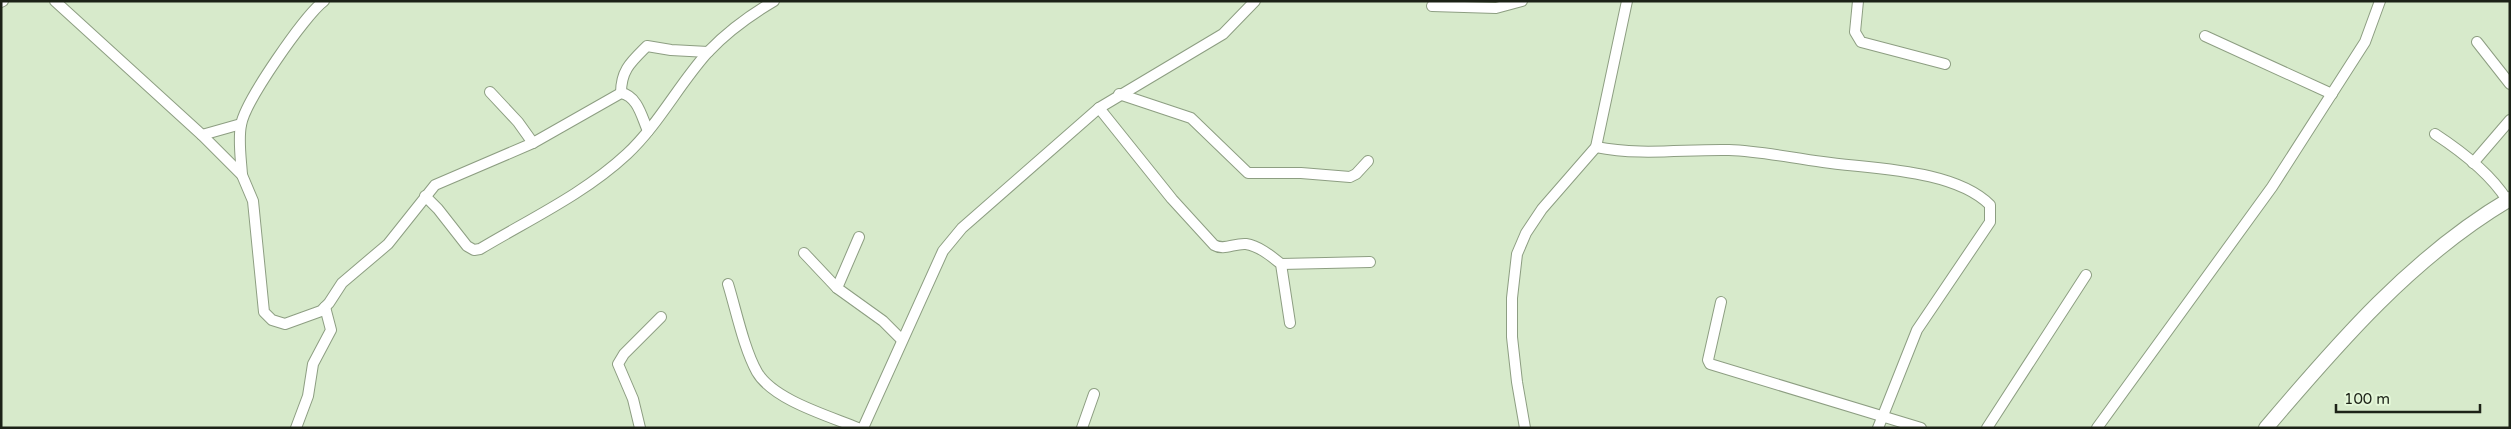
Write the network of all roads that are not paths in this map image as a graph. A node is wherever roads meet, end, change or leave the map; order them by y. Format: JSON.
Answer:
{"nodes":[{"id":1,"x":55,"y":1,"type":"edge"},
{"id":2,"x":324,"y":1,"type":"edge"},
{"id":3,"x":774,"y":1,"type":"edge"},
{"id":4,"x":1255,"y":1,"type":"edge"},
{"id":5,"x":1522,"y":1,"type":"edge"},
{"id":6,"x":1627,"y":1,"type":"edge"},
{"id":7,"x":1858,"y":1,"type":"edge"},
{"id":8,"x":2380,"y":1,"type":"edge"},
{"id":9,"x":1432,"y":6,"type":"dead end"},
{"id":10,"x":2205,"y":36,"type":"dead end"},
{"id":11,"x":2477,"y":42,"type":"dead end"},
{"id":12,"x":708,"y":52,"type":"junction"},
{"id":13,"x":1945,"y":64,"type":"dead end"},
{"id":14,"x":2510,"y":84,"type":"edge"},
{"id":15,"x":490,"y":92,"type":"dead end"},
{"id":16,"x":621,"y":93,"type":"junction"},
{"id":17,"x":1119,"y":94,"type":"junction"},
{"id":18,"x":2332,"y":94,"type":"junction"},
{"id":19,"x":1098,"y":108,"type":"junction"},
{"id":20,"x":2510,"y":120,"type":"edge"},
{"id":21,"x":241,"y":124,"type":"junction"},
{"id":22,"x":648,"y":131,"type":"junction"},
{"id":23,"x":2435,"y":134,"type":"dead end"},
{"id":24,"x":202,"y":135,"type":"junction"},
{"id":25,"x":533,"y":143,"type":"junction"},
{"id":26,"x":1596,"y":147,"type":"junction"},
{"id":27,"x":1368,"y":161,"type":"dead end"},
{"id":28,"x":2473,"y":163,"type":"junction"},
{"id":29,"x":242,"y":174,"type":"junction"},
{"id":30,"x":425,"y":196,"type":"junction"},
{"id":31,"x":2508,"y":200,"type":"edge"},
{"id":32,"x":859,"y":237,"type":"dead end"},
{"id":33,"x":804,"y":254,"type":"dead end"},
{"id":34,"x":1370,"y":262,"type":"dead end"},
{"id":35,"x":1281,"y":264,"type":"junction"},
{"id":36,"x":2086,"y":275,"type":"dead end"},
{"id":37,"x":728,"y":284,"type":"dead end"},
{"id":38,"x":837,"y":288,"type":"junction"},
{"id":39,"x":1721,"y":302,"type":"dead end"},
{"id":40,"x":325,"y":307,"type":"junction"},
{"id":41,"x":661,"y":318,"type":"dead end"},
{"id":42,"x":1290,"y":323,"type":"dead end"},
{"id":43,"x":902,"y":340,"type":"junction"},
{"id":44,"x":1094,"y":394,"type":"dead end"},
{"id":45,"x":1883,"y":415,"type":"junction"},
{"id":46,"x":296,"y":428,"type":"edge"},
{"id":47,"x":640,"y":428,"type":"edge"},
{"id":48,"x":858,"y":428,"type":"edge"},
{"id":49,"x":863,"y":428,"type":"edge"},
{"id":50,"x":1082,"y":428,"type":"edge"},
{"id":51,"x":1525,"y":428,"type":"edge"},
{"id":52,"x":1878,"y":428,"type":"edge"},
{"id":53,"x":1921,"y":428,"type":"edge"},
{"id":54,"x":1987,"y":428,"type":"edge"},
{"id":55,"x":2097,"y":428,"type":"edge"},
{"id":56,"x":2266,"y":428,"type":"edge"}],
"edges":[{"from":1,"to":24,"type":"street"},
{"from":2,"to":21,"type":"street"},
{"from":3,"to":12,"type":"street"},
{"from":4,"to":17,"type":"street"},
{"from":5,"to":9,"type":"street"},
{"from":6,"to":26,"type":"street"},
{"from":7,"to":13,"type":"street"},
{"from":8,"to":18,"type":"street"},
{"from":10,"to":18,"type":"street"},
{"from":11,"to":14,"type":"street"},
{"from":12,"to":16,"type":"street"},
{"from":12,"to":22,"type":"street"},
{"from":15,"to":25,"type":"street"},
{"from":16,"to":22,"type":"street"},
{"from":16,"to":25,"type":"street"},
{"from":17,"to":19,"type":"street"},
{"from":17,"to":27,"type":"street"},
{"from":18,"to":55,"type":"street"},
{"from":19,"to":35,"type":"street"},
{"from":19,"to":43,"type":"street"},
{"from":20,"to":28,"type":"street"},
{"from":21,"to":24,"type":"street"},
{"from":21,"to":29,"type":"street"},
{"from":22,"to":30,"type":"street"},
{"from":23,"to":28,"type":"street"},
{"from":24,"to":29,"type":"street"},
{"from":25,"to":30,"type":"street"},
{"from":26,"to":45,"type":"street"},
{"from":26,"to":51,"type":"street"},
{"from":28,"to":31,"type":"street"},
{"from":29,"to":40,"type":"street"},
{"from":30,"to":40,"type":"street"},
{"from":31,"to":56,"type":"street"},
{"from":32,"to":38,"type":"street"},
{"from":33,"to":38,"type":"street"},
{"from":34,"to":35,"type":"street"},
{"from":35,"to":42,"type":"street"},
{"from":36,"to":54,"type":"street"},
{"from":37,"to":48,"type":"street"},
{"from":38,"to":43,"type":"street"},
{"from":39,"to":45,"type":"street"},
{"from":40,"to":46,"type":"street"},
{"from":41,"to":47,"type":"street"},
{"from":43,"to":49,"type":"street"},
{"from":44,"to":50,"type":"street"},
{"from":45,"to":52,"type":"street"},
{"from":45,"to":53,"type":"street"}]}
